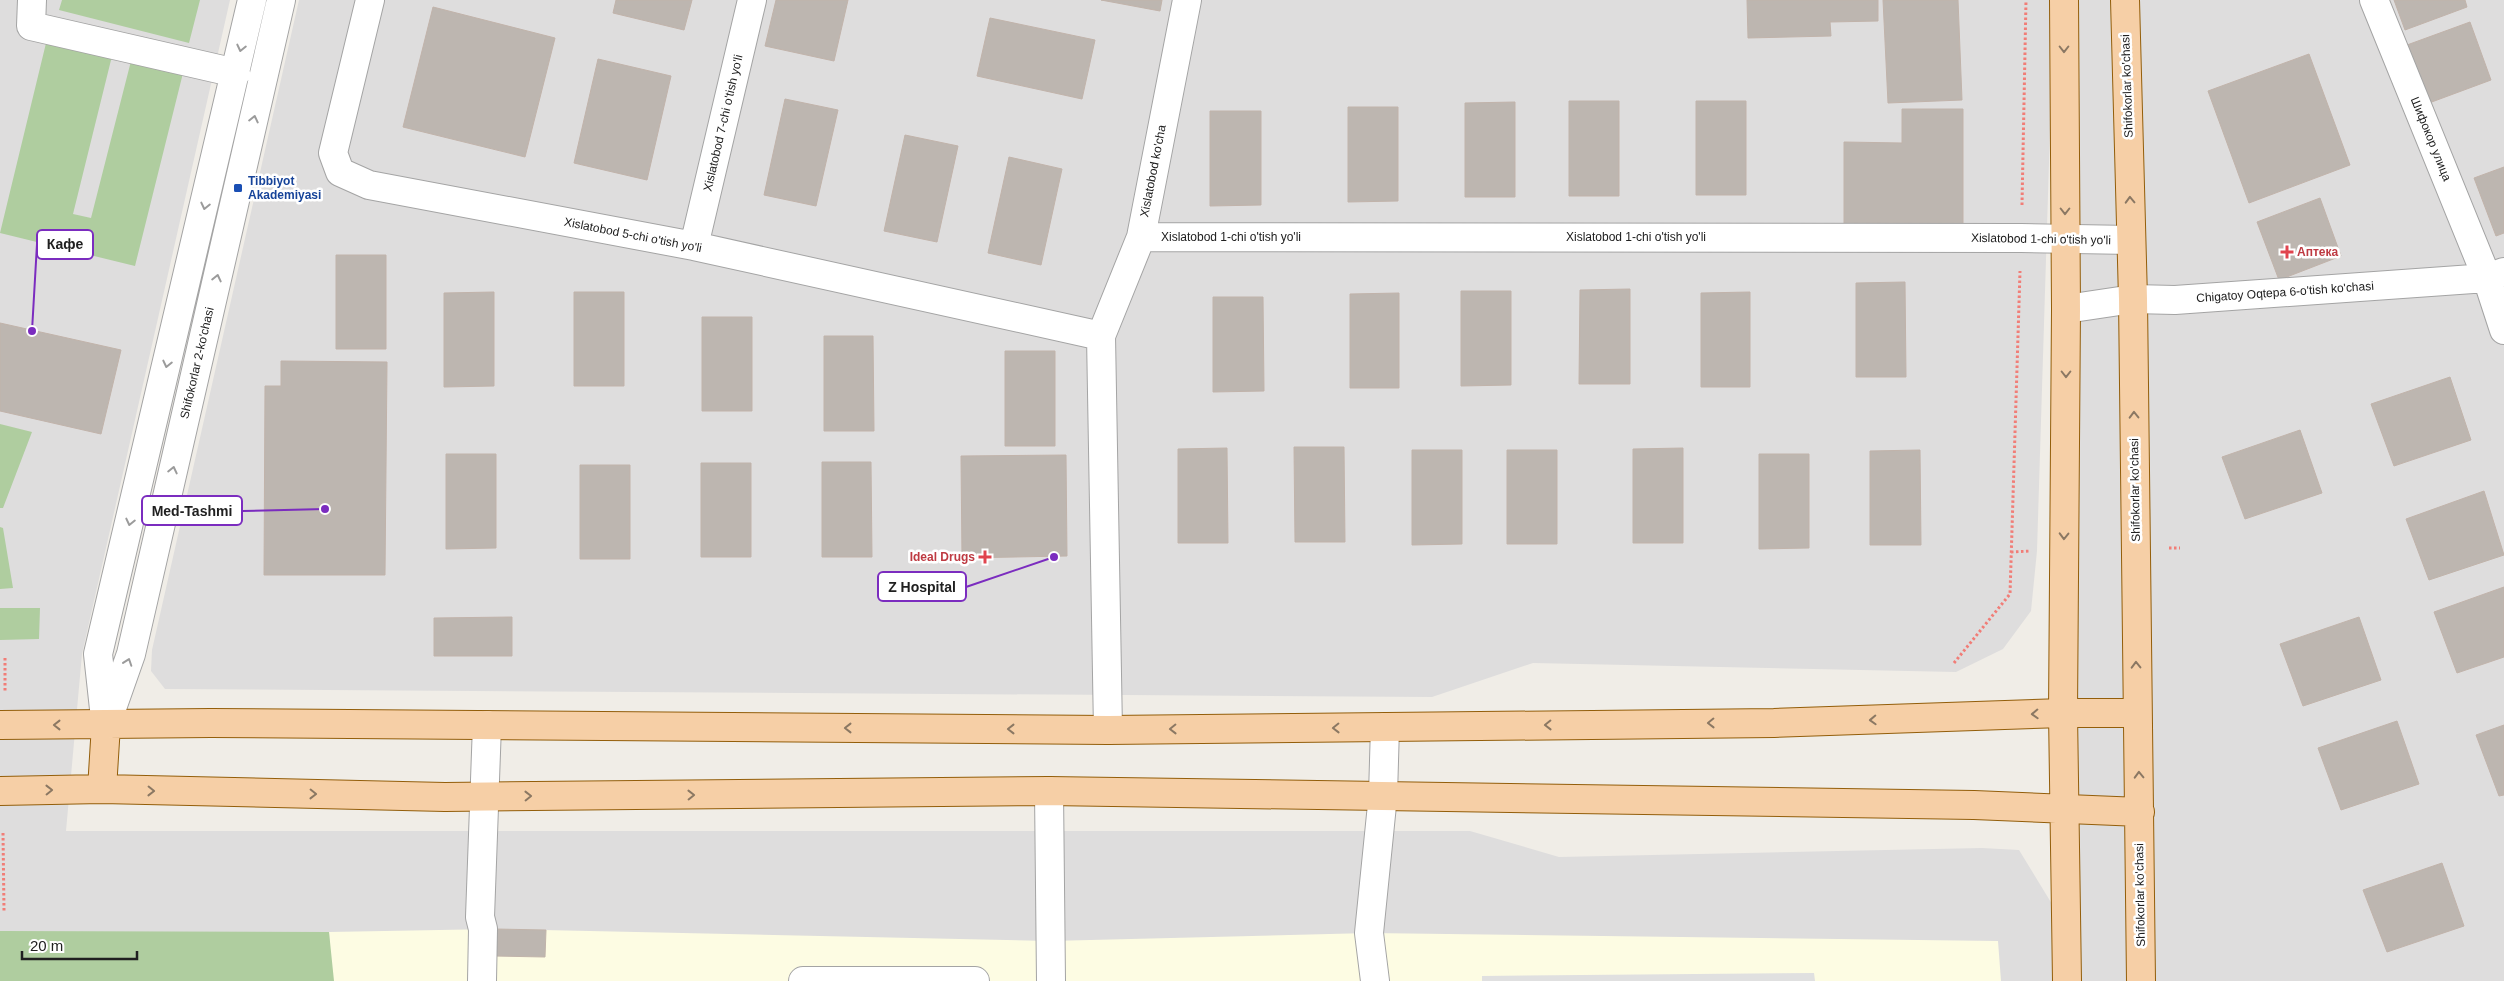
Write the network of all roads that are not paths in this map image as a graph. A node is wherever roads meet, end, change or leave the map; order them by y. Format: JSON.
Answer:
{"nodes":[{"id":1,"x":32,"y":0,"type":"edge"},
{"id":2,"x":252,"y":0,"type":"edge"},
{"id":3,"x":281,"y":0,"type":"edge"},
{"id":4,"x":370,"y":0,"type":"edge"},
{"id":5,"x":752,"y":0,"type":"edge"},
{"id":6,"x":1187,"y":0,"type":"edge"},
{"id":7,"x":2064,"y":0,"type":"edge"},
{"id":8,"x":2125,"y":0,"type":"edge"},
{"id":9,"x":2374,"y":0,"type":"edge"},
{"id":10,"x":236,"y":73,"type":"junction"},
{"id":11,"x":1140,"y":237,"type":"junction"},
{"id":12,"x":2065,"y":240,"type":"junction"},
{"id":13,"x":2131,"y":240,"type":"junction"},
{"id":14,"x":694,"y":246,"type":"junction"},
{"id":15,"x":2495,"y":275,"type":"edge"},
{"id":16,"x":2133,"y":299,"type":"junction"},
{"id":17,"x":2066,"y":309,"type":"junction"},
{"id":18,"x":2504,"y":330,"type":"edge"},
{"id":19,"x":1101,"y":336,"type":"junction"},
{"id":20,"x":2,"y":712,"type":"edge"},
{"id":21,"x":2063,"y":713,"type":"junction"},
{"id":22,"x":2137,"y":713,"type":"junction"},
{"id":23,"x":106,"y":725,"type":"junction"},
{"id":24,"x":487,"y":725,"type":"junction"},
{"id":25,"x":1384,"y":727,"type":"junction"},
{"id":26,"x":1108,"y":730,"type":"junction"},
{"id":27,"x":102,"y":789,"type":"junction"},
{"id":28,"x":0,"y":791,"type":"edge"},
{"id":29,"x":1049,"y":791,"type":"junction"},
{"id":30,"x":1383,"y":795,"type":"junction"},
{"id":31,"x":484,"y":796,"type":"junction"},
{"id":32,"x":2066,"y":810,"type":"junction"},
{"id":33,"x":2140,"y":812,"type":"junction"},
{"id":34,"x":2062,"y":975,"type":"edge"},
{"id":35,"x":482,"y":981,"type":"edge"},
{"id":36,"x":803,"y":981,"type":"edge"},
{"id":37,"x":817,"y":981,"type":"edge"},
{"id":38,"x":975,"y":981,"type":"edge"},
{"id":39,"x":1052,"y":981,"type":"edge"},
{"id":40,"x":1375,"y":981,"type":"edge"},
{"id":41,"x":2141,"y":981,"type":"edge"}],
"edges":[{"from":1,"to":10,"type":"street"},
{"from":2,"to":10,"type":"street","name":"Shifokorlar 2-ko'chasi","one_way":true},
{"from":23,"to":3,"type":"street","name":"Shifokorlar 2-ko'chasi","one_way":true},
{"from":4,"to":14,"type":"street","name":"Xislatobod 5-chi o'tish yo'li"},
{"from":5,"to":14,"type":"street","name":"Xislatobod 7-chi o'tish yo'li"},
{"from":6,"to":11,"type":"street","name":"Xislatobod ko'cha"},
{"from":7,"to":12,"type":"main road","one_way":true},
{"from":13,"to":8,"type":"main road","name":"Shifokorlar ko'chasi","one_way":true},
{"from":9,"to":15,"type":"street","name":"Шифокор улица"},
{"from":10,"to":23,"type":"street","name":"Shifokorlar 2-ko'chasi","one_way":true},
{"from":11,"to":12,"type":"street","name":"Xislatobod 1-chi o'tish yo'li"},
{"from":11,"to":19,"type":"street","name":"Xislatobod ko'cha"},
{"from":12,"to":13,"type":"street","name":"Xislatobod 1-chi o'tish yo'li"},
{"from":12,"to":17,"type":"main road"},
{"from":13,"to":16,"type":"main road","name":"Shifokorlar ko'chasi"},
{"from":14,"to":19,"type":"street","name":"Xislatobod 5-chi o'tish yo'li"},
{"from":15,"to":16,"type":"street","name":"Chigatoy Oqtepa 6-o'tish ko'chasi"},
{"from":15,"to":18,"type":"street","name":"Шифокор улица"},
{"from":16,"to":17,"type":"street","name":"Chigatoy Oqtepa 6-o'tish ko'chasi"},
{"from":22,"to":16,"type":"main road","name":"Shifokorlar ko'chasi","one_way":true},
{"from":17,"to":21,"type":"main road","one_way":true},
{"from":19,"to":26,"type":"street"},
{"from":23,"to":20,"type":"main road","one_way":true},
{"from":21,"to":22,"type":"main road"},
{"from":21,"to":25,"type":"main road","one_way":true},
{"from":21,"to":32,"type":"main road"},
{"from":33,"to":22,"type":"main road","name":"Shifokorlar ko'chasi","one_way":true},
{"from":23,"to":24,"type":"main road"},
{"from":23,"to":27,"type":"main road","name":"Shifokorlar 2-ko'chasi"},
{"from":26,"to":24,"type":"main road","one_way":true},
{"from":24,"to":31,"type":"street"},
{"from":25,"to":26,"type":"main road","one_way":true},
{"from":25,"to":30,"type":"street"},
{"from":28,"to":27,"type":"main road","one_way":true},
{"from":27,"to":31,"type":"main road","one_way":true},
{"from":29,"to":30,"type":"main road"},
{"from":31,"to":29,"type":"main road","one_way":true},
{"from":29,"to":39,"type":"street"},
{"from":30,"to":32,"type":"main road"},
{"from":30,"to":40,"type":"street"},
{"from":31,"to":35,"type":"street"},
{"from":32,"to":33,"type":"main road"},
{"from":32,"to":34,"type":"main road"},
{"from":33,"to":41,"type":"main road","name":"Shifokorlar ko'chasi"},
{"from":36,"to":37,"type":"street"},
{"from":37,"to":38,"type":"street"}]}
